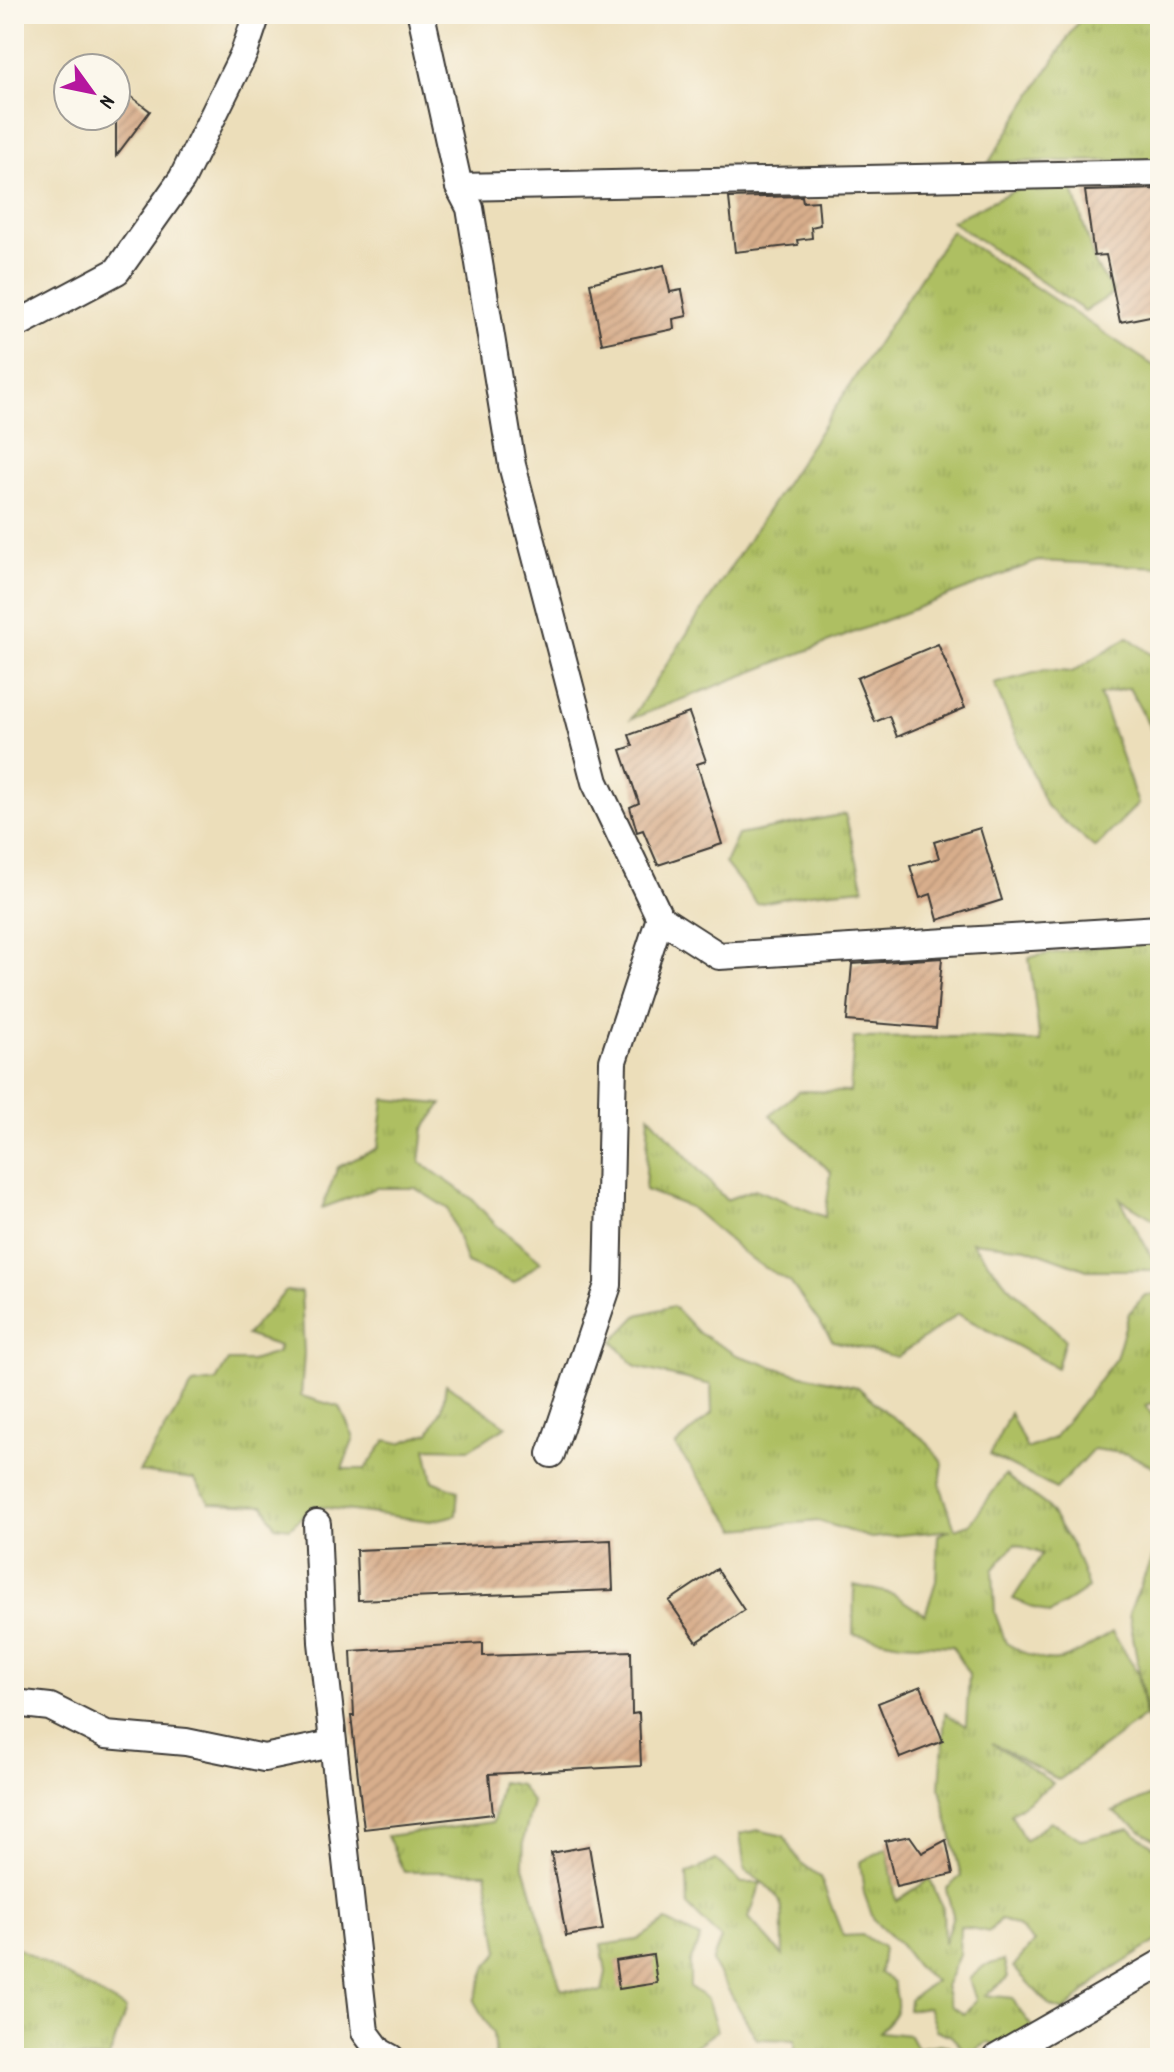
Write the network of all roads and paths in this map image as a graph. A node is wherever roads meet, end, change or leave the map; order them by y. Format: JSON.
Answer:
{"nodes":[{"id":1,"x":257,"y":14,"type":"edge"},
{"id":2,"x":421,"y":14,"type":"edge"},
{"id":3,"x":1160,"y":173,"type":"edge"},
{"id":4,"x":459,"y":187,"type":"junction"},
{"id":5,"x":14,"y":326,"type":"edge"},
{"id":6,"x":660,"y":918,"type":"junction"},
{"id":7,"x":1160,"y":929,"type":"edge"},
{"id":8,"x":551,"y":1454,"type":"dead end"},
{"id":9,"x":317,"y":1524,"type":"dead end"},
{"id":10,"x":14,"y":1703,"type":"edge"},
{"id":11,"x":332,"y":1744,"type":"junction"},
{"id":12,"x":1160,"y":1964,"type":"edge"},
{"id":13,"x":391,"y":2058,"type":"edge"},
{"id":14,"x":996,"y":2058,"type":"edge"}],
"edges":[{"from":1,"to":5,"type":"street"},
{"from":2,"to":4,"type":"street"},
{"from":3,"to":4,"type":"street"},
{"from":4,"to":6,"type":"street"},
{"from":6,"to":7,"type":"street"},
{"from":6,"to":8,"type":"street"},
{"from":9,"to":11,"type":"street"},
{"from":10,"to":11,"type":"street"},
{"from":11,"to":13,"type":"street"},
{"from":12,"to":14,"type":"street"}]}
